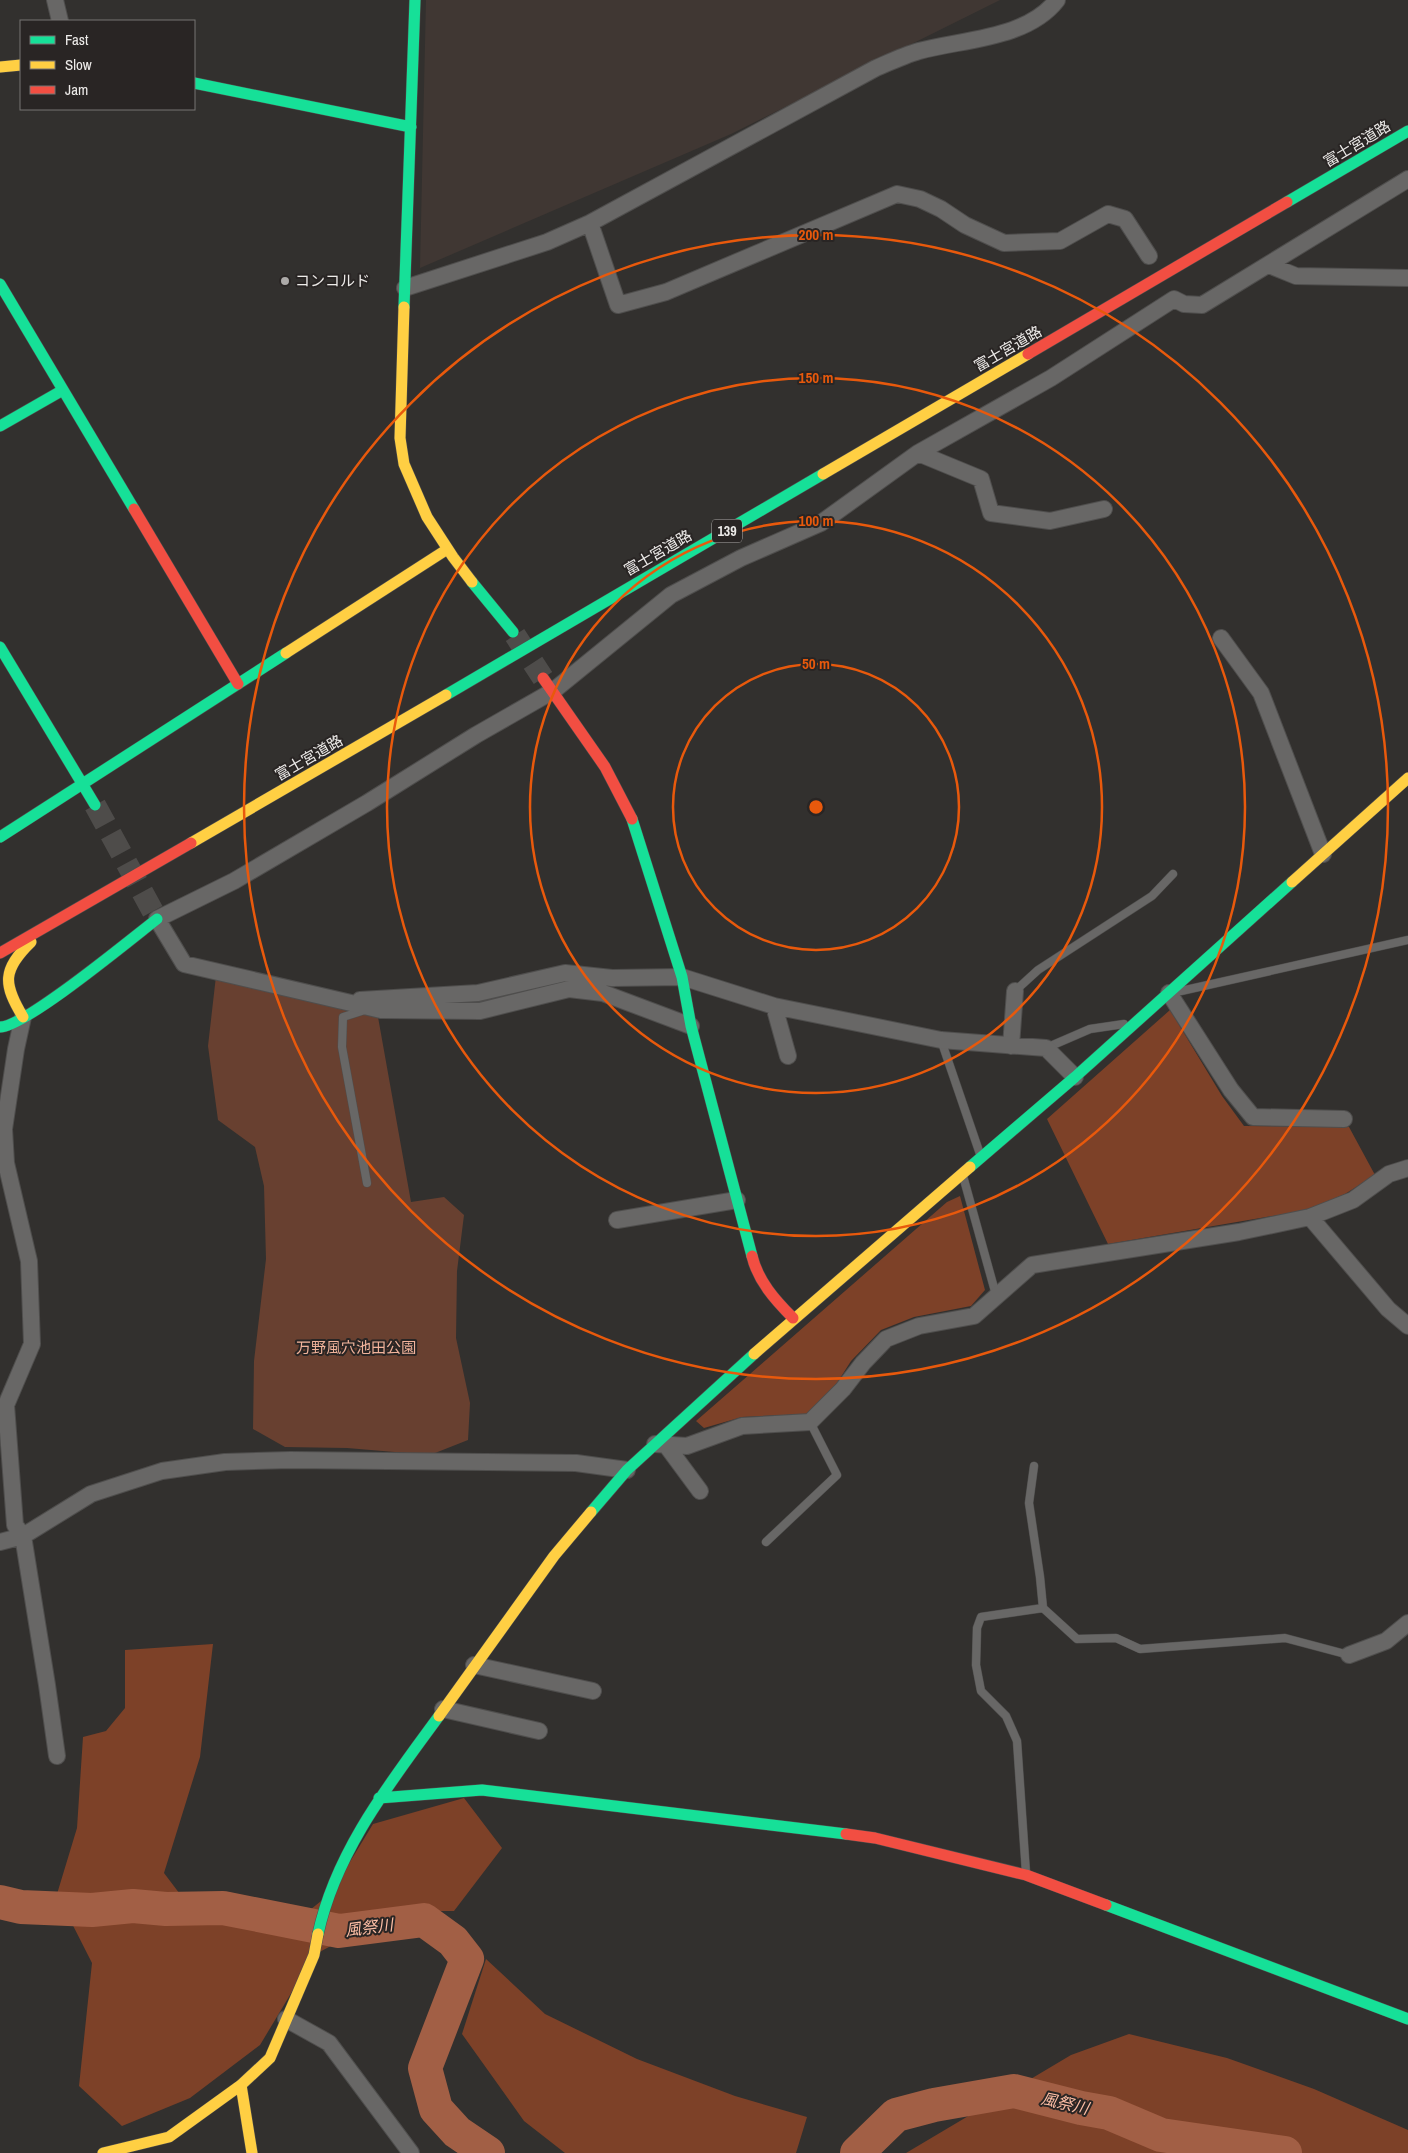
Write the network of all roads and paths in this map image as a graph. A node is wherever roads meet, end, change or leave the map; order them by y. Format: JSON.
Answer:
{"nodes":[{"id":1,"x":55,"y":0,"type":"edge"},
{"id":2,"x":415,"y":0,"type":"edge"},
{"id":3,"x":1057,"y":0,"type":"edge"},
{"id":4,"x":60,"y":20,"type":"edge"},
{"id":5,"x":20,"y":64,"type":"edge"},
{"id":6,"x":0,"y":67,"type":"edge"},
{"id":7,"x":195,"y":83,"type":"edge"},
{"id":8,"x":411,"y":127,"type":"junction"},
{"id":9,"x":1408,"y":131,"type":"edge"},
{"id":10,"x":1408,"y":179,"type":"edge"},
{"id":11,"x":590,"y":223,"type":"junction"},
{"id":12,"x":1149,"y":256,"type":"dead end"},
{"id":13,"x":1269,"y":266,"type":"junction"},
{"id":14,"x":1408,"y":278,"type":"edge"},
{"id":15,"x":0,"y":284,"type":"edge"},
{"id":16,"x":405,"y":288,"type":"junction"},
{"id":17,"x":63,"y":390,"type":"junction"},
{"id":18,"x":0,"y":426,"type":"edge"},
{"id":19,"x":918,"y":453,"type":"junction"},
{"id":20,"x":1104,"y":509,"type":"dead end"},
{"id":21,"x":446,"y":550,"type":"junction"},
{"id":22,"x":513,"y":632,"type":"tunnel mouth"},
{"id":23,"x":1221,"y":638,"type":"dead end"},
{"id":24,"x":0,"y":647,"type":"edge"},
{"id":25,"x":238,"y":684,"type":"junction"},
{"id":26,"x":548,"y":685,"type":"junction"},
{"id":27,"x":1408,"y":778,"type":"edge"},
{"id":28,"x":82,"y":784,"type":"junction"},
{"id":29,"x":95,"y":804,"type":"tunnel mouth"},
{"id":30,"x":0,"y":837,"type":"edge"},
{"id":31,"x":1323,"y":854,"type":"junction"},
{"id":32,"x":1173,"y":874,"type":"dead end"},
{"id":33,"x":157,"y":919,"type":"junction"},
{"id":34,"x":45,"y":929,"type":"junction"},
{"id":35,"x":1408,"y":940,"type":"edge"},
{"id":36,"x":0,"y":953,"type":"edge"},
{"id":37,"x":682,"y":977,"type":"junction"},
{"id":38,"x":1015,"y":991,"type":"joint"},
{"id":39,"x":1169,"y":993,"type":"junction"},
{"id":40,"x":0,"y":996,"type":"edge"},
{"id":41,"x":344,"y":1002,"type":"junction"},
{"id":42,"x":774,"y":1006,"type":"junction"},
{"id":43,"x":371,"y":1008,"type":"junction"},
{"id":44,"x":23,"y":1016,"type":"junction"},
{"id":45,"x":1136,"y":1023,"type":"junction"},
{"id":46,"x":690,"y":1026,"type":"junction"},
{"id":47,"x":0,"y":1027,"type":"edge"},
{"id":48,"x":941,"y":1040,"type":"junction"},
{"id":49,"x":1011,"y":1046,"type":"junction"},
{"id":50,"x":1046,"y":1048,"type":"junction"},
{"id":51,"x":788,"y":1056,"type":"dead end"},
{"id":52,"x":1075,"y":1077,"type":"junction"},
{"id":53,"x":1344,"y":1119,"type":"dead end"},
{"id":54,"x":981,"y":1155,"type":"junction"},
{"id":55,"x":1408,"y":1168,"type":"edge"},
{"id":56,"x":962,"y":1171,"type":"junction"},
{"id":57,"x":367,"y":1183,"type":"dead end"},
{"id":58,"x":737,"y":1200,"type":"junction"},
{"id":59,"x":1310,"y":1217,"type":"junction"},
{"id":60,"x":617,"y":1220,"type":"dead end"},
{"id":61,"x":996,"y":1295,"type":"junction"},
{"id":62,"x":793,"y":1318,"type":"junction"},
{"id":63,"x":1408,"y":1326,"type":"edge"},
{"id":64,"x":810,"y":1422,"type":"junction"},
{"id":65,"x":661,"y":1444,"type":"junction"},
{"id":66,"x":1034,"y":1466,"type":"dead end"},
{"id":67,"x":627,"y":1470,"type":"junction"},
{"id":68,"x":700,"y":1491,"type":"dead end"},
{"id":69,"x":23,"y":1536,"type":"junction"},
{"id":70,"x":0,"y":1542,"type":"edge"},
{"id":71,"x":766,"y":1542,"type":"dead end"},
{"id":72,"x":1043,"y":1608,"type":"junction"},
{"id":73,"x":1408,"y":1623,"type":"edge"},
{"id":74,"x":1349,"y":1655,"type":"joint"},
{"id":75,"x":474,"y":1665,"type":"junction"},
{"id":76,"x":593,"y":1691,"type":"dead end"},
{"id":77,"x":443,"y":1709,"type":"junction"},
{"id":78,"x":539,"y":1731,"type":"dead end"},
{"id":79,"x":57,"y":1756,"type":"dead end"},
{"id":80,"x":378,"y":1798,"type":"junction"},
{"id":81,"x":1026,"y":1875,"type":"junction"},
{"id":82,"x":286,"y":2019,"type":"junction"},
{"id":83,"x":1408,"y":2019,"type":"edge"},
{"id":84,"x":241,"y":2085,"type":"junction"},
{"id":85,"x":103,"y":2153,"type":"edge"},
{"id":86,"x":252,"y":2153,"type":"edge"},
{"id":87,"x":411,"y":2153,"type":"edge"}],
"edges":[{"from":1,"to":4,"type":"street"},
{"from":2,"to":8,"type":"main road"},
{"from":3,"to":11,"type":"street"},
{"from":5,"to":6,"type":"main road"},
{"from":7,"to":8,"type":"main road"},
{"from":8,"to":16,"type":"main road"},
{"from":9,"to":34,"type":"main road","name":"富士宮道路","number":"139"},
{"from":10,"to":13,"type":"street"},
{"from":11,"to":12,"type":"street"},
{"from":11,"to":16,"type":"street"},
{"from":13,"to":14,"type":"street"},
{"from":13,"to":19,"type":"street"},
{"from":15,"to":17,"type":"main road"},
{"from":16,"to":21,"type":"main road"},
{"from":17,"to":18,"type":"main road"},
{"from":17,"to":25,"type":"main road"},
{"from":19,"to":20,"type":"street"},
{"from":19,"to":26,"type":"street"},
{"from":21,"to":22,"type":"main road"},
{"from":21,"to":25,"type":"main road"},
{"from":23,"to":31,"type":"street"},
{"from":24,"to":28,"type":"main road"},
{"from":25,"to":28,"type":"main road"},
{"from":26,"to":33,"type":"street"},
{"from":26,"to":37,"type":"main road"},
{"from":27,"to":31,"type":"main road"},
{"from":28,"to":29,"type":"main road"},
{"from":28,"to":30,"type":"main road"},
{"from":31,"to":39,"type":"main road"},
{"from":32,"to":38,"type":"lane"},
{"from":33,"to":41,"type":"street"},
{"from":33,"to":44,"type":"main road"},
{"from":34,"to":36,"type":"main road","name":"富士宮道路","number":"139"},
{"from":34,"to":44,"type":"main road"},
{"from":35,"to":39,"type":"lane"},
{"from":37,"to":41,"type":"street"},
{"from":37,"to":42,"type":"street"},
{"from":37,"to":46,"type":"main road"},
{"from":38,"to":49,"type":"street"},
{"from":39,"to":45,"type":"main road"},
{"from":39,"to":53,"type":"street"},
{"from":40,"to":44,"type":"main road"},
{"from":41,"to":43,"type":"street"},
{"from":42,"to":48,"type":"street"},
{"from":42,"to":51,"type":"street"},
{"from":43,"to":46,"type":"street"},
{"from":43,"to":57,"type":"lane"},
{"from":44,"to":47,"type":"main road"},
{"from":44,"to":69,"type":"street"},
{"from":45,"to":50,"type":"lane"},
{"from":45,"to":52,"type":"main road"},
{"from":46,"to":58,"type":"main road"},
{"from":48,"to":49,"type":"street"},
{"from":48,"to":54,"type":"lane"},
{"from":49,"to":50,"type":"street"},
{"from":50,"to":52,"type":"street"},
{"from":52,"to":54,"type":"main road"},
{"from":54,"to":56,"type":"main road"},
{"from":55,"to":59,"type":"street"},
{"from":56,"to":61,"type":"lane"},
{"from":56,"to":62,"type":"main road"},
{"from":58,"to":60,"type":"street"},
{"from":58,"to":62,"type":"main road"},
{"from":59,"to":61,"type":"street"},
{"from":59,"to":63,"type":"street"},
{"from":61,"to":64,"type":"street"},
{"from":62,"to":65,"type":"main road"},
{"from":64,"to":65,"type":"street"},
{"from":64,"to":71,"type":"lane"},
{"from":65,"to":67,"type":"main road"},
{"from":65,"to":68,"type":"street"},
{"from":66,"to":72,"type":"lane"},
{"from":67,"to":69,"type":"street"},
{"from":67,"to":75,"type":"main road"},
{"from":69,"to":70,"type":"street"},
{"from":69,"to":79,"type":"street"},
{"from":72,"to":74,"type":"lane"},
{"from":72,"to":81,"type":"lane"},
{"from":73,"to":74,"type":"street"},
{"from":75,"to":76,"type":"street"},
{"from":75,"to":77,"type":"main road"},
{"from":77,"to":78,"type":"street"},
{"from":77,"to":80,"type":"main road"},
{"from":80,"to":81,"type":"main road"},
{"from":80,"to":82,"type":"main road"},
{"from":81,"to":83,"type":"main road"},
{"from":82,"to":84,"type":"main road"},
{"from":82,"to":87,"type":"street"},
{"from":84,"to":85,"type":"main road"},
{"from":84,"to":86,"type":"main road"}]}
